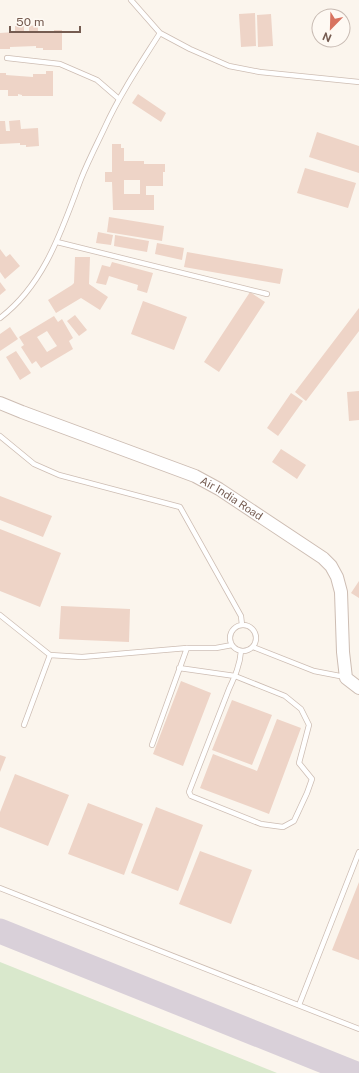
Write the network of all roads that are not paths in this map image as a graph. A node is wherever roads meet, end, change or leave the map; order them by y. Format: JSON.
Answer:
{"nodes":[{"id":1,"x":130,"y":0,"type":"edge"},
{"id":2,"x":160,"y":33,"type":"junction"},
{"id":3,"x":7,"y":58,"type":"dead end"},
{"id":4,"x":359,"y":82,"type":"edge"},
{"id":5,"x":120,"y":99,"type":"junction"},
{"id":6,"x":57,"y":242,"type":"junction"},
{"id":7,"x":267,"y":294,"type":"dead end"},
{"id":8,"x":0,"y":318,"type":"edge"},
{"id":9,"x":0,"y":403,"type":"edge"},
{"id":10,"x":0,"y":436,"type":"edge"},
{"id":11,"x":0,"y":616,"type":"edge"},
{"id":12,"x":242,"y":625,"type":"junction"},
{"id":13,"x":232,"y":645,"type":"junction"},
{"id":14,"x":253,"y":647,"type":"junction"},
{"id":15,"x":187,"y":648,"type":"junction"},
{"id":16,"x":241,"y":651,"type":"junction"},
{"id":17,"x":50,"y":655,"type":"junction"},
{"id":18,"x":179,"y":668,"type":"junction"},
{"id":19,"x":235,"y":676,"type":"junction"},
{"id":20,"x":346,"y":678,"type":"junction"},
{"id":21,"x":359,"y":688,"type":"edge"},
{"id":22,"x":24,"y":725,"type":"dead end"},
{"id":23,"x":152,"y":745,"type":"dead end"},
{"id":24,"x":359,"y":852,"type":"edge"},
{"id":25,"x":0,"y":888,"type":"edge"},
{"id":26,"x":299,"y":1005,"type":"junction"},
{"id":27,"x":359,"y":1029,"type":"edge"}],
"edges":[{"from":1,"to":2,"type":"lane"},
{"from":2,"to":4,"type":"lane"},
{"from":2,"to":5,"type":"lane"},
{"from":3,"to":5,"type":"lane"},
{"from":5,"to":6,"type":"lane"},
{"from":6,"to":7,"type":"lane"},
{"from":6,"to":8,"type":"lane"},
{"from":9,"to":20,"type":"street","name":"Air India Road"},
{"from":10,"to":12,"type":"lane"},
{"from":11,"to":17,"type":"lane"},
{"from":12,"to":13,"type":"lane"},
{"from":12,"to":14,"type":"lane"},
{"from":13,"to":15,"type":"lane"},
{"from":13,"to":16,"type":"lane"},
{"from":14,"to":16,"type":"lane"},
{"from":14,"to":20,"type":"lane"},
{"from":15,"to":17,"type":"lane"},
{"from":15,"to":18,"type":"lane"},
{"from":16,"to":19,"type":"lane"},
{"from":17,"to":22,"type":"lane"},
{"from":18,"to":19,"type":"lane"},
{"from":18,"to":23,"type":"lane"},
{"from":19,"to":19,"type":"lane"},
{"from":20,"to":21,"type":"street"},
{"from":24,"to":26,"type":"lane"},
{"from":25,"to":26,"type":"lane"},
{"from":26,"to":27,"type":"lane"}]}
